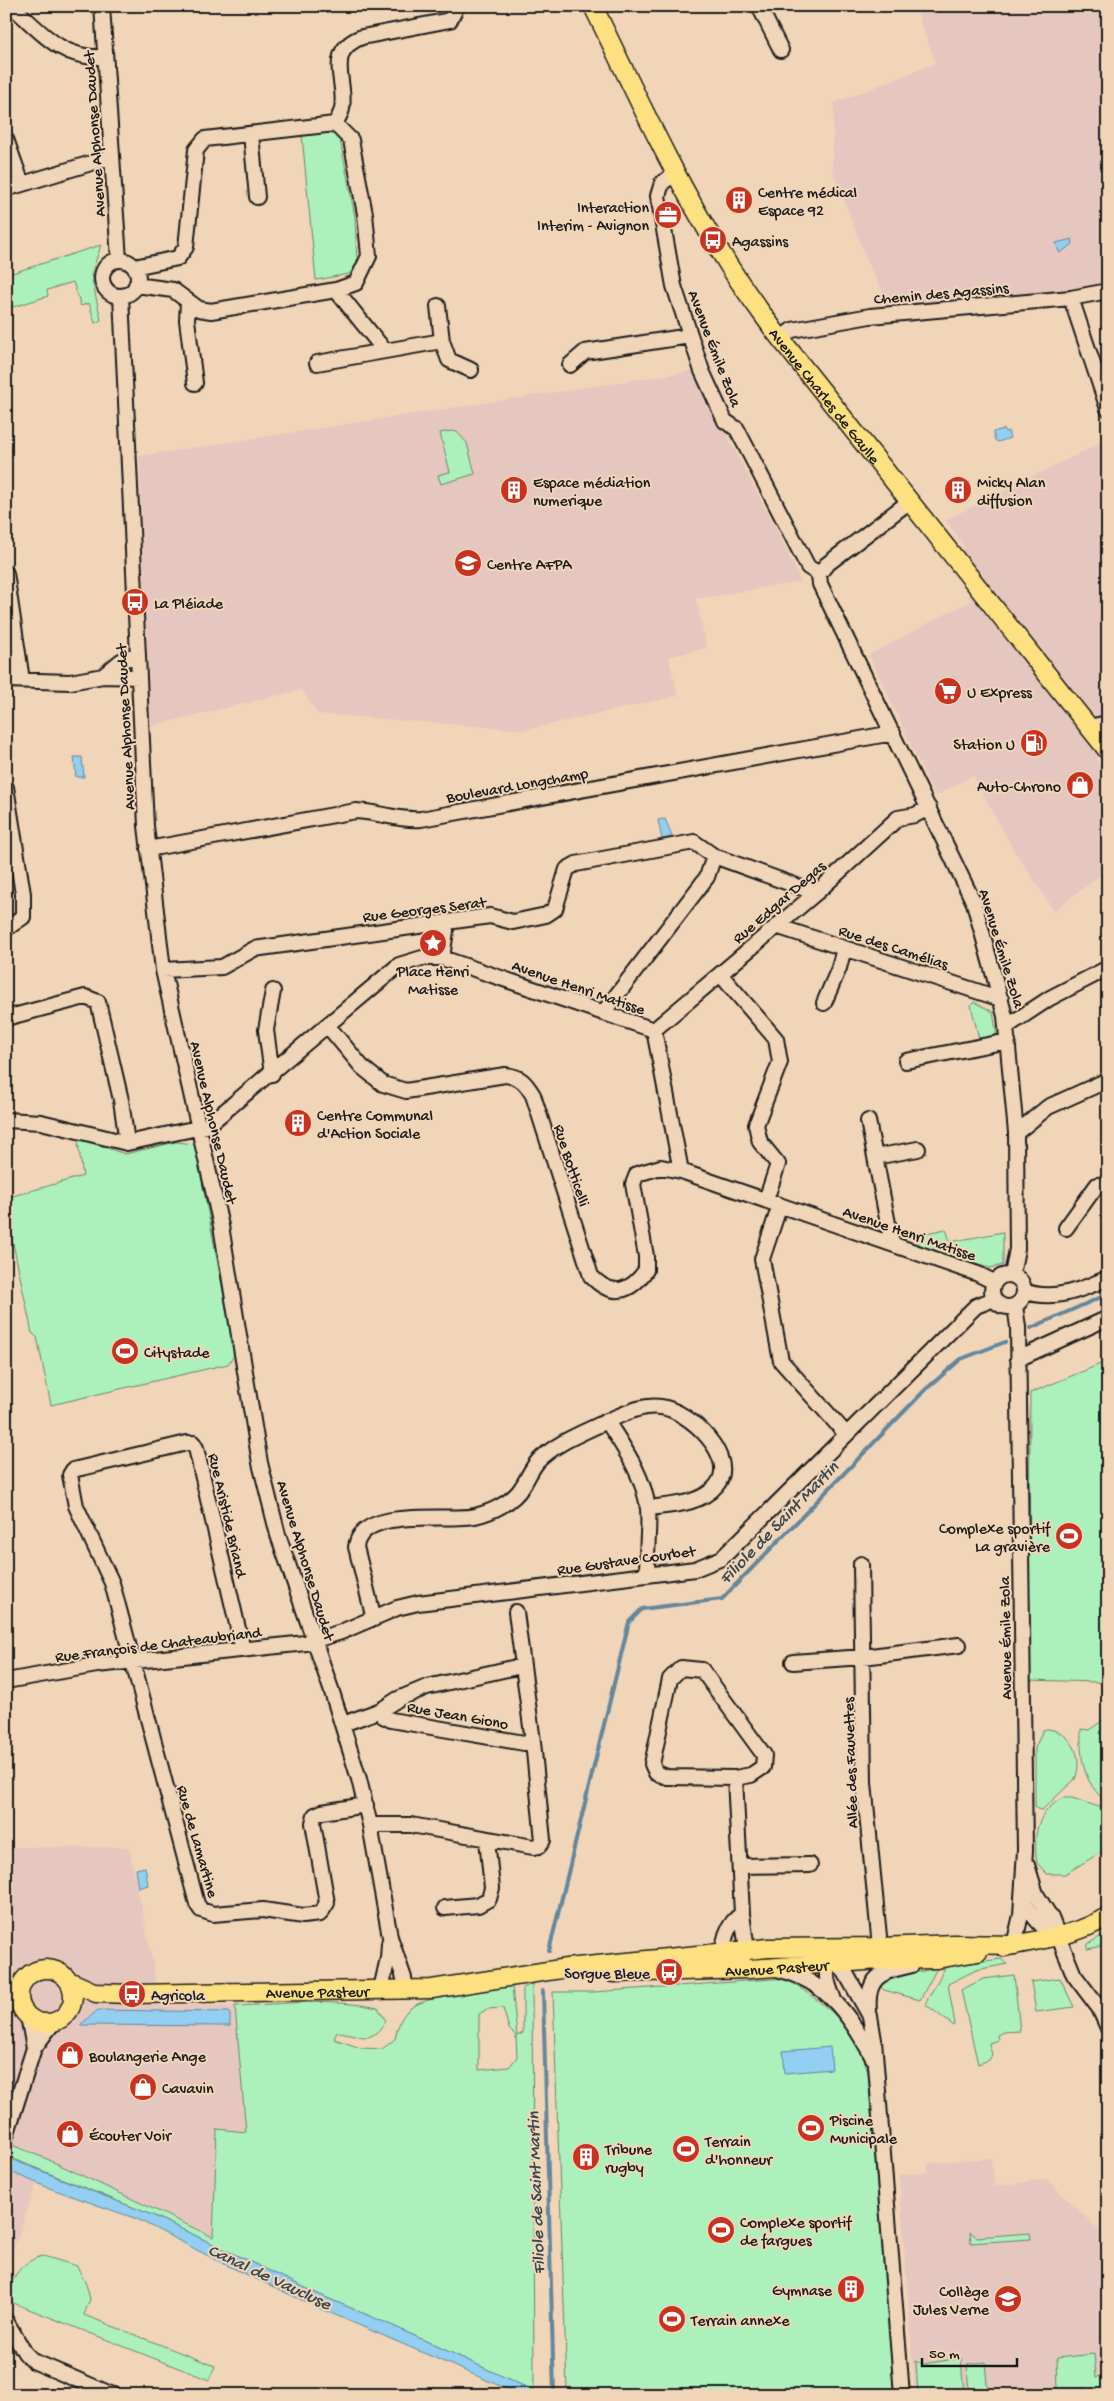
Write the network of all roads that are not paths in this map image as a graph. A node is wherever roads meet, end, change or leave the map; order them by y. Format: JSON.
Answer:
{"nodes":[{"id":1,"x":12,"y":6,"type":"edge"},
{"id":2,"x":102,"y":6,"type":"edge"},
{"id":3,"x":458,"y":6,"type":"edge"},
{"id":4,"x":594,"y":6,"type":"edge"},
{"id":5,"x":759,"y":6,"type":"edge"},
{"id":6,"x":781,"y":50,"type":"dead end"},
{"id":7,"x":105,"y":57,"type":"junction"},
{"id":8,"x":335,"y":124,"type":"junction"},
{"id":9,"x":251,"y":134,"type":"junction"},
{"id":10,"x":6,"y":139,"type":"edge"},
{"id":11,"x":111,"y":157,"type":"junction"},
{"id":12,"x":676,"y":173,"type":"junction"},
{"id":13,"x":22,"y":184,"type":"junction"},
{"id":14,"x":6,"y":189,"type":"edge"},
{"id":15,"x":257,"y":197,"type":"dead end"},
{"id":16,"x":119,"y":260,"type":"junction"},
{"id":17,"x":134,"y":267,"type":"junction"},
{"id":18,"x":136,"y":285,"type":"junction"},
{"id":19,"x":336,"y":290,"type":"junction"},
{"id":20,"x":1108,"y":291,"type":"edge"},
{"id":21,"x":121,"y":296,"type":"junction"},
{"id":22,"x":1071,"y":298,"type":"junction"},
{"id":23,"x":188,"y":302,"type":"junction"},
{"id":24,"x":438,"y":306,"type":"dead end"},
{"id":25,"x":690,"y":336,"type":"junction"},
{"id":26,"x":780,"y":338,"type":"junction"},
{"id":27,"x":442,"y":341,"type":"junction"},
{"id":28,"x":385,"y":351,"type":"junction"},
{"id":29,"x":316,"y":362,"type":"dead end"},
{"id":30,"x":570,"y":365,"type":"dead end"},
{"id":31,"x":471,"y":370,"type":"dead end"},
{"id":32,"x":195,"y":383,"type":"dead end"},
{"id":33,"x":1108,"y":409,"type":"edge"},
{"id":34,"x":910,"y":501,"type":"junction"},
{"id":35,"x":6,"y":573,"type":"edge"},
{"id":36,"x":819,"y":574,"type":"junction"},
{"id":37,"x":138,"y":654,"type":"junction"},
{"id":38,"x":102,"y":676,"type":"junction"},
{"id":39,"x":139,"y":677,"type":"junction"},
{"id":40,"x":6,"y":680,"type":"edge"},
{"id":41,"x":22,"y":680,"type":"junction"},
{"id":42,"x":1108,"y":723,"type":"edge"},
{"id":43,"x":1088,"y":727,"type":"junction"},
{"id":44,"x":893,"y":733,"type":"junction"},
{"id":45,"x":1108,"y":751,"type":"edge"},
{"id":46,"x":6,"y":787,"type":"edge"},
{"id":47,"x":929,"y":808,"type":"junction"},
{"id":48,"x":148,"y":849,"type":"junction"},
{"id":49,"x":714,"y":856,"type":"junction"},
{"id":50,"x":816,"y":893,"type":"junction"},
{"id":51,"x":445,"y":922,"type":"junction"},
{"id":52,"x":776,"y":926,"type":"junction"},
{"id":53,"x":6,"y":929,"type":"edge"},
{"id":54,"x":844,"y":948,"type":"junction"},
{"id":55,"x":442,"y":958,"type":"junction"},
{"id":56,"x":1108,"y":968,"type":"edge"},
{"id":57,"x":163,"y":970,"type":"junction"},
{"id":58,"x":720,"y":974,"type":"junction"},
{"id":59,"x":273,"y":991,"type":"dead end"},
{"id":60,"x":1001,"y":999,"type":"junction"},
{"id":61,"x":824,"y":1003,"type":"dead end"},
{"id":62,"x":603,"y":1012,"type":"junction"},
{"id":63,"x":6,"y":1018,"type":"edge"},
{"id":64,"x":328,"y":1025,"type":"junction"},
{"id":65,"x":654,"y":1030,"type":"junction"},
{"id":66,"x":1007,"y":1034,"type":"junction"},
{"id":67,"x":906,"y":1060,"type":"dead end"},
{"id":68,"x":272,"y":1074,"type":"junction"},
{"id":69,"x":1108,"y":1080,"type":"edge"},
{"id":70,"x":6,"y":1120,"type":"edge"},
{"id":71,"x":868,"y":1121,"type":"dead end"},
{"id":72,"x":199,"y":1128,"type":"junction"},
{"id":73,"x":1016,"y":1133,"type":"junction"},
{"id":74,"x":127,"y":1143,"type":"junction"},
{"id":75,"x":918,"y":1149,"type":"dead end"},
{"id":76,"x":875,"y":1157,"type":"junction"},
{"id":77,"x":681,"y":1171,"type":"junction"},
{"id":78,"x":1108,"y":1184,"type":"edge"},
{"id":79,"x":766,"y":1200,"type":"junction"},
{"id":80,"x":780,"y":1205,"type":"junction"},
{"id":81,"x":1066,"y":1228,"type":"dead end"},
{"id":82,"x":892,"y":1244,"type":"junction"},
{"id":83,"x":1012,"y":1275,"type":"junction"},
{"id":84,"x":1108,"y":1278,"type":"edge"},
{"id":85,"x":994,"y":1282,"type":"junction"},
{"id":86,"x":1024,"y":1291,"type":"junction"},
{"id":87,"x":994,"y":1299,"type":"junction"},
{"id":88,"x":1015,"y":1306,"type":"junction"},
{"id":89,"x":1108,"y":1318,"type":"edge"},
{"id":90,"x":1018,"y":1359,"type":"junction"},
{"id":91,"x":607,"y":1421,"type":"junction"},
{"id":92,"x":846,"y":1434,"type":"junction"},
{"id":93,"x":648,"y":1508,"type":"junction"},
{"id":94,"x":860,"y":1564,"type":"dead end"},
{"id":95,"x":648,"y":1575,"type":"junction"},
{"id":96,"x":516,"y":1612,"type":"dead end"},
{"id":97,"x":374,"y":1619,"type":"junction"},
{"id":98,"x":314,"y":1641,"type":"junction"},
{"id":99,"x":959,"y":1645,"type":"dead end"},
{"id":100,"x":243,"y":1650,"type":"junction"},
{"id":101,"x":863,"y":1657,"type":"junction"},
{"id":102,"x":132,"y":1662,"type":"junction"},
{"id":103,"x":793,"y":1662,"type":"dead end"},
{"id":104,"x":521,"y":1666,"type":"junction"},
{"id":105,"x":6,"y":1681,"type":"edge"},
{"id":106,"x":381,"y":1710,"type":"junction"},
{"id":107,"x":343,"y":1724,"type":"junction"},
{"id":108,"x":533,"y":1742,"type":"junction"},
{"id":109,"x":735,"y":1778,"type":"junction"},
{"id":110,"x":366,"y":1805,"type":"junction"},
{"id":111,"x":370,"y":1825,"type":"junction"},
{"id":112,"x":487,"y":1840,"type":"junction"},
{"id":113,"x":1025,"y":1850,"type":"junction"},
{"id":114,"x":810,"y":1865,"type":"dead end"},
{"id":115,"x":740,"y":1866,"type":"junction"},
{"id":116,"x":1022,"y":1897,"type":"junction"},
{"id":117,"x":444,"y":1908,"type":"dead end"},
{"id":118,"x":742,"y":1914,"type":"junction"},
{"id":119,"x":1108,"y":1916,"type":"edge"},
{"id":120,"x":390,"y":1937,"type":"junction"},
{"id":121,"x":1058,"y":1938,"type":"junction"},
{"id":122,"x":1014,"y":1945,"type":"junction"},
{"id":123,"x":813,"y":1947,"type":"junction"},
{"id":124,"x":747,"y":1950,"type":"junction"},
{"id":125,"x":724,"y":1952,"type":"junction"},
{"id":126,"x":878,"y":1952,"type":"junction"},
{"id":127,"x":937,"y":1960,"type":"junction"},
{"id":128,"x":833,"y":1961,"type":"junction"},
{"id":129,"x":769,"y":1967,"type":"junction"},
{"id":130,"x":738,"y":1968,"type":"junction"},
{"id":131,"x":537,"y":1973,"type":"junction"},
{"id":132,"x":69,"y":1981,"type":"junction"},
{"id":133,"x":14,"y":1987,"type":"edge"},
{"id":134,"x":380,"y":1989,"type":"junction"},
{"id":135,"x":406,"y":1989,"type":"junction"},
{"id":136,"x":96,"y":1993,"type":"junction"},
{"id":137,"x":834,"y":1999,"type":"junction"},
{"id":138,"x":72,"y":2006,"type":"junction"},
{"id":139,"x":18,"y":2007,"type":"edge"},
{"id":140,"x":870,"y":2016,"type":"junction"},
{"id":141,"x":53,"y":2023,"type":"junction"},
{"id":142,"x":1108,"y":2028,"type":"edge"},
{"id":143,"x":34,"y":2048,"type":"junction"},
{"id":144,"x":875,"y":2063,"type":"junction"},
{"id":145,"x":6,"y":2136,"type":"edge"},
{"id":146,"x":6,"y":2321,"type":"edge"},
{"id":147,"x":113,"y":2395,"type":"edge"},
{"id":148,"x":902,"y":2395,"type":"edge"}],
"edges":[{"from":1,"to":7,"type":"street"},
{"from":2,"to":7,"type":"street","name":"Avenue Alphonse Daudet"},
{"from":3,"to":8,"type":"street"},
{"from":4,"to":12,"type":"main road","name":"Avenue Charles de Gaulle"},
{"from":5,"to":6,"type":"street"},
{"from":7,"to":11,"type":"street","name":"Avenue Alphonse Daudet"},
{"from":8,"to":9,"type":"street"},
{"from":8,"to":19,"type":"street"},
{"from":9,"to":15,"type":"street"},
{"from":9,"to":17,"type":"street"},
{"from":10,"to":13,"type":"street"},
{"from":11,"to":13,"type":"street"},
{"from":11,"to":16,"type":"street","name":"Avenue Alphonse Daudet"},
{"from":12,"to":25,"type":"street","name":"Avenue Émile Zola"},
{"from":12,"to":26,"type":"main road","name":"Avenue Charles de Gaulle"},
{"from":13,"to":14,"type":"street"},
{"from":16,"to":17,"type":"street"},
{"from":16,"to":21,"type":"street"},
{"from":17,"to":18,"type":"street"},
{"from":18,"to":21,"type":"street"},
{"from":18,"to":23,"type":"street"},
{"from":19,"to":23,"type":"street"},
{"from":19,"to":28,"type":"street"},
{"from":20,"to":22,"type":"street","name":"Chemin des Agassins"},
{"from":21,"to":37,"type":"street","name":"Avenue Alphonse Daudet"},
{"from":22,"to":26,"type":"street","name":"Chemin des Agassins"},
{"from":22,"to":33,"type":"street"},
{"from":23,"to":32,"type":"street"},
{"from":24,"to":27,"type":"street"},
{"from":25,"to":30,"type":"street"},
{"from":25,"to":36,"type":"street","name":"Avenue Émile Zola"},
{"from":26,"to":34,"type":"main road","name":"Avenue Charles de Gaulle"},
{"from":27,"to":28,"type":"street"},
{"from":27,"to":31,"type":"street"},
{"from":28,"to":29,"type":"street"},
{"from":34,"to":36,"type":"street"},
{"from":34,"to":43,"type":"main road","name":"Avenue Charles de Gaulle"},
{"from":35,"to":41,"type":"street"},
{"from":36,"to":44,"type":"street","name":"Avenue Émile Zola"},
{"from":37,"to":38,"type":"street"},
{"from":37,"to":39,"type":"street","name":"Avenue Alphonse Daudet"},
{"from":38,"to":39,"type":"street"},
{"from":38,"to":41,"type":"street"},
{"from":39,"to":48,"type":"street","name":"Avenue Alphonse Daudet"},
{"from":40,"to":41,"type":"street"},
{"from":42,"to":43,"type":"street"},
{"from":43,"to":45,"type":"main road","name":"Avenue Charles de Gaulle"},
{"from":44,"to":47,"type":"street","name":"Avenue Émile Zola"},
{"from":44,"to":48,"type":"street","name":"Boulevard Longchamp"},
{"from":46,"to":53,"type":"street"},
{"from":47,"to":50,"type":"street","name":"Rue Edgar Degas"},
{"from":47,"to":60,"type":"street","name":"Avenue Émile Zola"},
{"from":48,"to":57,"type":"street","name":"Avenue Alphonse Daudet"},
{"from":49,"to":50,"type":"street","name":"Rue Georges Serat"},
{"from":49,"to":51,"type":"street","name":"Rue Georges Serat"},
{"from":49,"to":62,"type":"street"},
{"from":50,"to":52,"type":"street","name":"Rue Edgar Degas"},
{"from":51,"to":55,"type":"street"},
{"from":51,"to":57,"type":"street","name":"Rue Georges Serat"},
{"from":52,"to":54,"type":"street","name":"Rue des Camélias"},
{"from":52,"to":58,"type":"street","name":"Rue Edgar Degas"},
{"from":54,"to":60,"type":"street","name":"Rue des Camélias"},
{"from":54,"to":61,"type":"street"},
{"from":55,"to":62,"type":"street","name":"Avenue Henri Matisse"},
{"from":55,"to":64,"type":"street","name":"Avenue Henri Matisse"},
{"from":56,"to":66,"type":"street"},
{"from":57,"to":72,"type":"street","name":"Avenue Alphonse Daudet"},
{"from":58,"to":65,"type":"street","name":"Rue Edgar Degas"},
{"from":58,"to":79,"type":"street"},
{"from":59,"to":68,"type":"street"},
{"from":60,"to":66,"type":"street","name":"Avenue Émile Zola"},
{"from":62,"to":65,"type":"street","name":"Avenue Henri Matisse"},
{"from":63,"to":74,"type":"street"},
{"from":64,"to":68,"type":"street","name":"Avenue Henri Matisse"},
{"from":64,"to":77,"type":"street","name":"Rue Botticelli"},
{"from":65,"to":77,"type":"street","name":"Avenue Henri Matisse"},
{"from":66,"to":67,"type":"street"},
{"from":66,"to":73,"type":"street","name":"Avenue Émile Zola"},
{"from":68,"to":72,"type":"street","name":"Avenue Henri Matisse"},
{"from":69,"to":73,"type":"street"},
{"from":70,"to":74,"type":"street"},
{"from":71,"to":76,"type":"street"},
{"from":72,"to":74,"type":"street","name":"Avenue Henri Matisse"},
{"from":72,"to":98,"type":"street","name":"Avenue Alphonse Daudet"},
{"from":73,"to":83,"type":"street","name":"Avenue Émile Zola"},
{"from":75,"to":76,"type":"street"},
{"from":76,"to":82,"type":"street"},
{"from":77,"to":79,"type":"street","name":"Avenue Henri Matisse"},
{"from":78,"to":81,"type":"street"},
{"from":79,"to":80,"type":"street","name":"Avenue Henri Matisse"},
{"from":80,"to":82,"type":"street","name":"Avenue Henri Matisse"},
{"from":80,"to":92,"type":"street"},
{"from":82,"to":85,"type":"street","name":"Avenue Henri Matisse"},
{"from":83,"to":85,"type":"street"},
{"from":83,"to":86,"type":"street"},
{"from":84,"to":86,"type":"street"},
{"from":85,"to":87,"type":"street"},
{"from":86,"to":88,"type":"street"},
{"from":87,"to":88,"type":"street"},
{"from":87,"to":92,"type":"street","name":"Rue Gustave Courbet"},
{"from":88,"to":90,"type":"street","name":"Avenue Émile Zola"},
{"from":89,"to":90,"type":"street"},
{"from":90,"to":113,"type":"street","name":"Avenue Émile Zola"},
{"from":91,"to":93,"type":"street"},
{"from":91,"to":93,"type":"street"},
{"from":91,"to":97,"type":"street"},
{"from":92,"to":95,"type":"street","name":"Rue Gustave Courbet"},
{"from":93,"to":95,"type":"street"},
{"from":94,"to":101,"type":"street","name":"Allée des Fauvettes"},
{"from":95,"to":97,"type":"street","name":"Rue Gustave Courbet"},
{"from":96,"to":104,"type":"street"},
{"from":97,"to":98,"type":"street","name":"Rue Gustave Courbet"},
{"from":98,"to":100,"type":"street","name":"Rue François de Chateaubriand"},
{"from":98,"to":107,"type":"street","name":"Avenue Alphonse Daudet"},
{"from":99,"to":101,"type":"street"},
{"from":100,"to":102,"type":"street","name":"Rue François de Chateaubriand"},
{"from":100,"to":102,"type":"street","name":"Rue Aristide Briand"},
{"from":101,"to":103,"type":"street"},
{"from":101,"to":126,"type":"street","name":"Allée des Fauvettes"},
{"from":102,"to":105,"type":"street","name":"Rue François de Chateaubriand"},
{"from":102,"to":110,"type":"street","name":"Rue de Lamartine"},
{"from":104,"to":106,"type":"street"},
{"from":104,"to":108,"type":"street"},
{"from":106,"to":107,"type":"street"},
{"from":106,"to":108,"type":"street","name":"Rue Jean Giono"},
{"from":107,"to":110,"type":"street","name":"Avenue Alphonse Daudet"},
{"from":108,"to":112,"type":"street"},
{"from":109,"to":109,"type":"street"},
{"from":109,"to":115,"type":"street"},
{"from":110,"to":111,"type":"street","name":"Avenue Alphonse Daudet"},
{"from":111,"to":112,"type":"street"},
{"from":111,"to":120,"type":"street","name":"Avenue Alphonse Daudet"},
{"from":112,"to":117,"type":"street"},
{"from":113,"to":116,"type":"street","name":"Avenue Émile Zola"},
{"from":113,"to":121,"type":"street","name":"Avenue Émile Zola"},
{"from":114,"to":115,"type":"street"},
{"from":115,"to":118,"type":"street"},
{"from":116,"to":121,"type":"street"},
{"from":116,"to":122,"type":"street","name":"Avenue Émile Zola"},
{"from":118,"to":124,"type":"street"},
{"from":118,"to":125,"type":"street"},
{"from":119,"to":121,"type":"main road","name":"Avenue Pasteur"},
{"from":120,"to":134,"type":"street","name":"Avenue Alphonse Daudet"},
{"from":120,"to":135,"type":"street","name":"Avenue Alphonse Daudet"},
{"from":121,"to":122,"type":"main road","name":"Avenue Pasteur"},
{"from":121,"to":142,"type":"street","name":"Avenue Émile Zola"},
{"from":122,"to":126,"type":"main road","name":"Avenue Pasteur"},
{"from":122,"to":127,"type":"main road","name":"Avenue Pasteur"},
{"from":123,"to":124,"type":"main road","name":"Avenue Pasteur"},
{"from":123,"to":126,"type":"main road","name":"Avenue Pasteur"},
{"from":123,"to":128,"type":"street"},
{"from":124,"to":125,"type":"main road","name":"Avenue Pasteur"},
{"from":124,"to":130,"type":"street"},
{"from":125,"to":130,"type":"street"},
{"from":125,"to":131,"type":"main road","name":"Avenue Pasteur"},
{"from":126,"to":127,"type":"main road","name":"Avenue Pasteur"},
{"from":126,"to":128,"type":"main road","name":"Avenue Pasteur"},
{"from":127,"to":140,"type":"street"},
{"from":128,"to":129,"type":"main road","name":"Avenue Pasteur"},
{"from":128,"to":137,"type":"street"},
{"from":128,"to":140,"type":"street"},
{"from":129,"to":130,"type":"main road","name":"Avenue Pasteur"},
{"from":129,"to":137,"type":"street"},
{"from":130,"to":131,"type":"main road","name":"Avenue Pasteur"},
{"from":131,"to":135,"type":"main road","name":"Avenue Pasteur"},
{"from":132,"to":133,"type":"main road"},
{"from":132,"to":136,"type":"main road","name":"Avenue Pasteur"},
{"from":132,"to":138,"type":"main road"},
{"from":133,"to":139,"type":"main road"},
{"from":134,"to":135,"type":"main road","name":"Avenue Pasteur"},
{"from":134,"to":136,"type":"main road","name":"Avenue Pasteur"},
{"from":136,"to":138,"type":"main road","name":"Avenue Pasteur"},
{"from":137,"to":144,"type":"street"},
{"from":138,"to":141,"type":"main road"},
{"from":139,"to":141,"type":"main road"},
{"from":139,"to":143,"type":"street"},
{"from":140,"to":144,"type":"street"},
{"from":141,"to":143,"type":"street"},
{"from":143,"to":145,"type":"street"},
{"from":144,"to":148,"type":"street"},
{"from":146,"to":147,"type":"street"}]}
